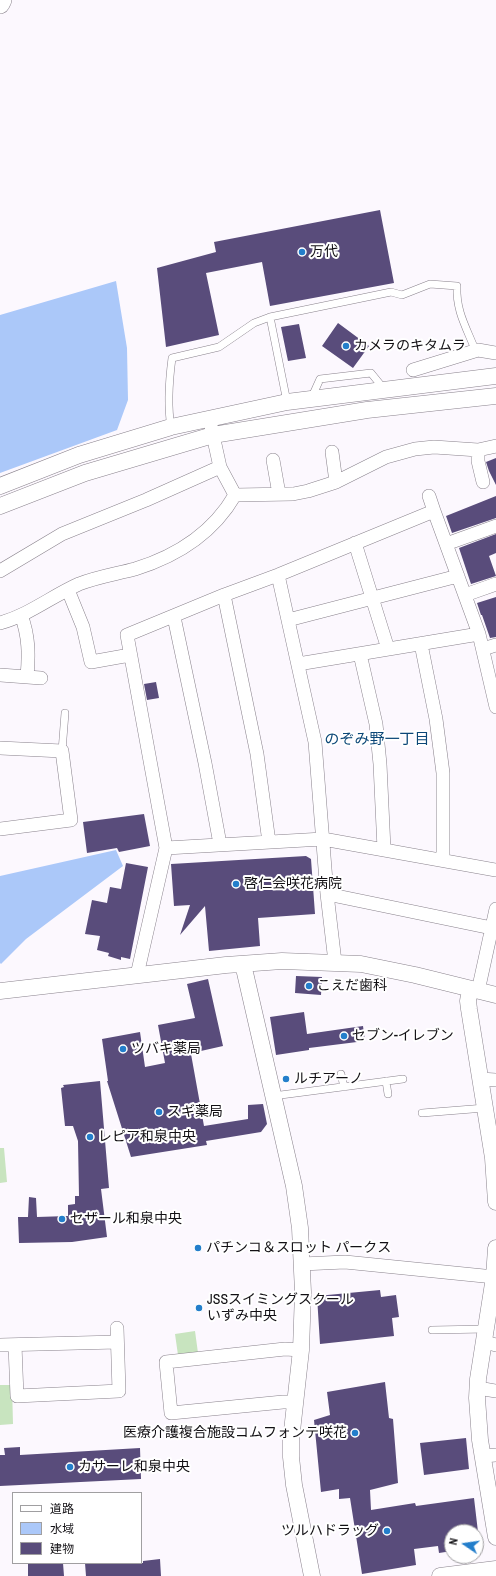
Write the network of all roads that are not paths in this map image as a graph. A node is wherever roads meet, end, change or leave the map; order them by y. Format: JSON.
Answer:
{"nodes":[{"id":1,"x":2,"y":0,"type":"edge"},
{"id":2,"x":0,"y":4,"type":"edge"},
{"id":3,"x":270,"y":317,"type":"junction"},
{"id":4,"x":478,"y":350,"type":"junction"},
{"id":5,"x":496,"y":353,"type":"edge"},
{"id":6,"x":496,"y":358,"type":"edge"},
{"id":7,"x":496,"y":361,"type":"edge"},
{"id":8,"x":413,"y":370,"type":"dead end"},
{"id":9,"x":496,"y":376,"type":"edge"},
{"id":10,"x":496,"y":396,"type":"edge"},
{"id":11,"x":287,"y":402,"type":"junction"},
{"id":12,"x":210,"y":419,"type":"junction"},
{"id":13,"x":171,"y":427,"type":"junction"},
{"id":14,"x":213,"y":435,"type":"junction"},
{"id":15,"x":496,"y":446,"type":"edge"},
{"id":16,"x":478,"y":450,"type":"junction"},
{"id":17,"x":332,"y":452,"type":"dead end"},
{"id":18,"x":273,"y":460,"type":"dead end"},
{"id":19,"x":220,"y":467,"type":"junction"},
{"id":20,"x":336,"y":482,"type":"junction"},
{"id":21,"x":483,"y":482,"type":"dead end"},
{"id":22,"x":0,"y":486,"type":"edge"},
{"id":23,"x":279,"y":494,"type":"junction"},
{"id":24,"x":236,"y":495,"type":"junction"},
{"id":25,"x":429,"y":496,"type":"dead end"},
{"id":26,"x":0,"y":506,"type":"edge"},
{"id":27,"x":434,"y":511,"type":"junction"},
{"id":28,"x":496,"y":526,"type":"edge"},
{"id":29,"x":355,"y":543,"type":"junction"},
{"id":30,"x":446,"y":544,"type":"junction"},
{"id":31,"x":0,"y":571,"type":"edge"},
{"id":32,"x":278,"y":575,"type":"junction"},
{"id":33,"x":458,"y":576,"type":"junction"},
{"id":34,"x":496,"y":584,"type":"edge"},
{"id":35,"x":68,"y":590,"type":"junction"},
{"id":36,"x":224,"y":594,"type":"junction"},
{"id":37,"x":465,"y":595,"type":"junction"},
{"id":38,"x":372,"y":598,"type":"junction"},
{"id":39,"x":21,"y":615,"type":"junction"},
{"id":40,"x":174,"y":617,"type":"junction"},
{"id":41,"x":288,"y":620,"type":"junction"},
{"id":42,"x":0,"y":623,"type":"edge"},
{"id":43,"x":479,"y":634,"type":"junction"},
{"id":44,"x":421,"y":644,"type":"junction"},
{"id":45,"x":496,"y":645,"type":"edge"},
{"id":46,"x":388,"y":649,"type":"junction"},
{"id":47,"x":483,"y":649,"type":"junction"},
{"id":48,"x":360,"y":654,"type":"junction"},
{"id":49,"x":130,"y":655,"type":"junction"},
{"id":50,"x":298,"y":664,"type":"junction"},
{"id":51,"x":0,"y":675,"type":"edge"},
{"id":52,"x":26,"y":677,"type":"junction"},
{"id":53,"x":41,"y":678,"type":"dead end"},
{"id":54,"x":496,"y":707,"type":"edge"},
{"id":55,"x":65,"y":713,"type":"dead end"},
{"id":56,"x":0,"y":748,"type":"edge"},
{"id":57,"x":62,"y":751,"type":"junction"},
{"id":58,"x":0,"y":829,"type":"edge"},
{"id":59,"x":323,"y":839,"type":"junction"},
{"id":60,"x":269,"y":842,"type":"junction"},
{"id":61,"x":220,"y":844,"type":"junction"},
{"id":62,"x":166,"y":848,"type":"junction"},
{"id":63,"x":384,"y":849,"type":"junction"},
{"id":64,"x":443,"y":859,"type":"junction"},
{"id":65,"x":496,"y":870,"type":"edge"},
{"id":66,"x":327,"y":894,"type":"junction"},
{"id":67,"x":496,"y":909,"type":"edge"},
{"id":68,"x":494,"y":929,"type":"edge"},
{"id":69,"x":335,"y":962,"type":"junction"},
{"id":70,"x":243,"y":964,"type":"junction"},
{"id":71,"x":137,"y":975,"type":"junction"},
{"id":72,"x":474,"y":990,"type":"junction"},
{"id":73,"x":0,"y":991,"type":"edge"},
{"id":74,"x":496,"y":995,"type":"edge"},
{"id":75,"x":342,"y":1074,"type":"dead end"},
{"id":76,"x":403,"y":1079,"type":"dead end"},
{"id":77,"x":480,"y":1080,"type":"junction"},
{"id":78,"x":496,"y":1080,"type":"edge"},
{"id":79,"x":386,"y":1082,"type":"junction"},
{"id":80,"x":344,"y":1087,"type":"junction"},
{"id":81,"x":388,"y":1094,"type":"dead end"},
{"id":82,"x":274,"y":1096,"type":"junction"},
{"id":83,"x":485,"y":1108,"type":"junction"},
{"id":84,"x":422,"y":1113,"type":"dead end"},
{"id":85,"x":496,"y":1202,"type":"edge"},
{"id":86,"x":496,"y":1248,"type":"edge"},
{"id":87,"x":302,"y":1264,"type":"junction"},
{"id":88,"x":494,"y":1277,"type":"junction"},
{"id":89,"x":117,"y":1328,"type":"dead end"},
{"id":90,"x":432,"y":1330,"type":"dead end"},
{"id":91,"x":489,"y":1339,"type":"edge"},
{"id":92,"x":117,"y":1342,"type":"junction"},
{"id":93,"x":0,"y":1344,"type":"edge"},
{"id":94,"x":16,"y":1345,"type":"junction"},
{"id":95,"x":301,"y":1350,"type":"junction"},
{"id":96,"x":478,"y":1388,"type":"junction"},
{"id":97,"x":496,"y":1390,"type":"edge"},
{"id":98,"x":296,"y":1402,"type":"junction"},
{"id":99,"x":489,"y":1456,"type":"edge"},
{"id":100,"x":496,"y":1537,"type":"edge"},
{"id":101,"x":496,"y":1569,"type":"edge"},
{"id":102,"x":474,"y":1574,"type":"edge"},
{"id":103,"x":312,"y":1576,"type":"edge"},
{"id":104,"x":440,"y":1576,"type":"edge"}],
"edges":[{"from":1,"to":2,"type":"main road"},
{"from":3,"to":4,"type":"lane"},
{"from":3,"to":11,"type":"lane"},
{"from":3,"to":13,"type":"lane"},
{"from":4,"to":5,"type":"street"},
{"from":4,"to":8,"type":"street"},
{"from":6,"to":7,"type":"street"},
{"from":9,"to":11,"type":"street"},
{"from":10,"to":14,"type":"street"},
{"from":11,"to":12,"type":"street"},
{"from":12,"to":13,"type":"street"},
{"from":12,"to":14,"type":"street"},
{"from":13,"to":22,"type":"street"},
{"from":14,"to":19,"type":"street"},
{"from":14,"to":26,"type":"street"},
{"from":15,"to":16,"type":"street"},
{"from":16,"to":20,"type":"street"},
{"from":16,"to":21,"type":"street"},
{"from":17,"to":20,"type":"street"},
{"from":18,"to":23,"type":"street"},
{"from":19,"to":24,"type":"street"},
{"from":19,"to":31,"type":"street"},
{"from":20,"to":23,"type":"street"},
{"from":23,"to":24,"type":"street"},
{"from":24,"to":35,"type":"street"},
{"from":25,"to":27,"type":"street"},
{"from":27,"to":29,"type":"street"},
{"from":27,"to":30,"type":"street"},
{"from":28,"to":30,"type":"street"},
{"from":29,"to":32,"type":"street"},
{"from":29,"to":38,"type":"street"},
{"from":30,"to":33,"type":"street"},
{"from":32,"to":36,"type":"street"},
{"from":32,"to":41,"type":"street"},
{"from":33,"to":37,"type":"street"},
{"from":33,"to":38,"type":"street"},
{"from":34,"to":37,"type":"street"},
{"from":35,"to":39,"type":"street"},
{"from":35,"to":49,"type":"street"},
{"from":36,"to":40,"type":"street"},
{"from":36,"to":60,"type":"street"},
{"from":37,"to":43,"type":"street"},
{"from":38,"to":41,"type":"street"},
{"from":38,"to":46,"type":"street"},
{"from":39,"to":42,"type":"street"},
{"from":39,"to":52,"type":"street"},
{"from":40,"to":49,"type":"street"},
{"from":40,"to":61,"type":"street"},
{"from":41,"to":50,"type":"street"},
{"from":43,"to":44,"type":"street"},
{"from":43,"to":47,"type":"street"},
{"from":44,"to":46,"type":"street"},
{"from":44,"to":64,"type":"street"},
{"from":45,"to":47,"type":"street"},
{"from":46,"to":48,"type":"street"},
{"from":47,"to":54,"type":"street"},
{"from":48,"to":50,"type":"street"},
{"from":48,"to":63,"type":"street"},
{"from":49,"to":62,"type":"street"},
{"from":50,"to":59,"type":"street"},
{"from":51,"to":52,"type":"street"},
{"from":52,"to":53,"type":"street"},
{"from":55,"to":57,"type":"lane"},
{"from":56,"to":57,"type":"street"},
{"from":57,"to":58,"type":"street"},
{"from":59,"to":60,"type":"street"},
{"from":59,"to":63,"type":"street"},
{"from":59,"to":66,"type":"street"},
{"from":60,"to":61,"type":"street"},
{"from":61,"to":62,"type":"street"},
{"from":62,"to":71,"type":"street"},
{"from":63,"to":64,"type":"street"},
{"from":64,"to":65,"type":"street"},
{"from":66,"to":68,"type":"street"},
{"from":66,"to":69,"type":"street"},
{"from":67,"to":68,"type":"street"},
{"from":68,"to":72,"type":"street"},
{"from":69,"to":70,"type":"street"},
{"from":69,"to":72,"type":"street"},
{"from":70,"to":71,"type":"street"},
{"from":70,"to":82,"type":"street"},
{"from":71,"to":73,"type":"street"},
{"from":72,"to":74,"type":"street"},
{"from":72,"to":77,"type":"street"},
{"from":75,"to":80,"type":"lane"},
{"from":76,"to":79,"type":"lane"},
{"from":77,"to":78,"type":"street"},
{"from":77,"to":83,"type":"street"},
{"from":79,"to":80,"type":"lane"},
{"from":79,"to":81,"type":"lane"},
{"from":80,"to":82,"type":"lane"},
{"from":82,"to":87,"type":"street"},
{"from":83,"to":84,"type":"lane"},
{"from":83,"to":85,"type":"street"},
{"from":86,"to":88,"type":"street"},
{"from":87,"to":88,"type":"street"},
{"from":87,"to":95,"type":"street"},
{"from":88,"to":91,"type":"street"},
{"from":89,"to":92,"type":"street"},
{"from":90,"to":91,"type":"lane"},
{"from":91,"to":96,"type":"street"},
{"from":92,"to":94,"type":"street"},
{"from":92,"to":94,"type":"street"},
{"from":93,"to":94,"type":"street"},
{"from":95,"to":98,"type":"street"},
{"from":95,"to":98,"type":"street"},
{"from":96,"to":97,"type":"street"},
{"from":96,"to":99,"type":"street"},
{"from":98,"to":103,"type":"street"},
{"from":99,"to":100,"type":"street"},
{"from":101,"to":102,"type":"street"},
{"from":102,"to":104,"type":"street"}]}
